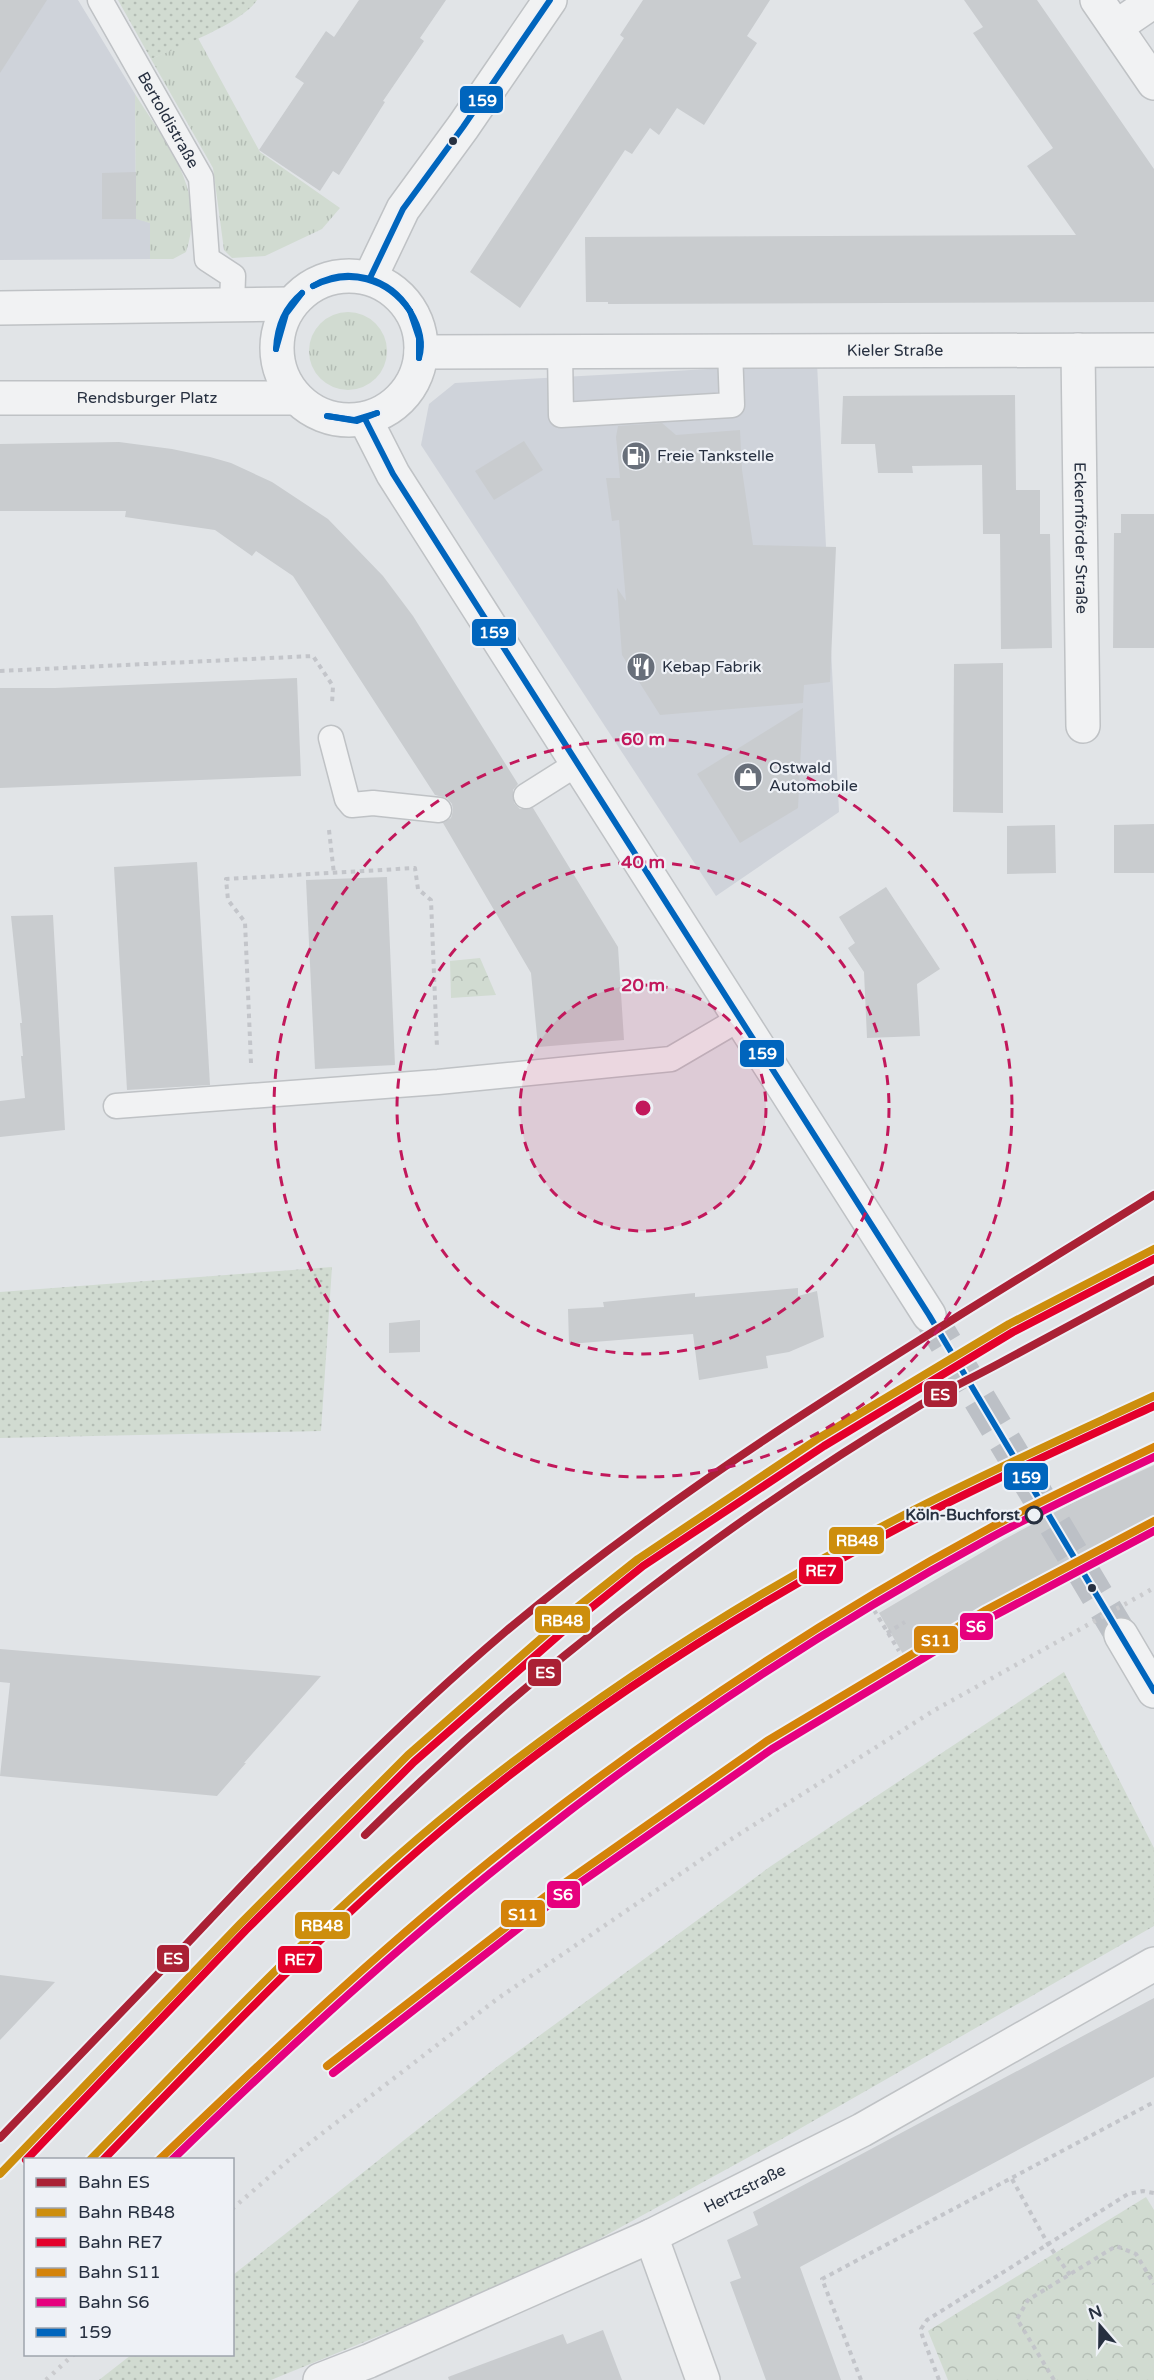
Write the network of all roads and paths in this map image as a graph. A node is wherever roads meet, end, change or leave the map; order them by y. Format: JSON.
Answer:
{"nodes":[{"id":1,"x":100,"y":0,"type":"edge"},
{"id":2,"x":550,"y":0,"type":"edge"},
{"id":3,"x":1097,"y":0,"type":"edge"},
{"id":4,"x":1154,"y":0,"type":"edge"},
{"id":5,"x":1116,"y":27,"type":"junction"},
{"id":6,"x":1154,"y":83,"type":"edge"},
{"id":7,"x":370,"y":278,"type":"junction"},
{"id":8,"x":291,"y":304,"type":"junction"},
{"id":9,"x":232,"y":306,"type":"junction"},
{"id":10,"x":0,"y":309,"type":"edge"},
{"id":11,"x":730,"y":350,"type":"junction"},
{"id":12,"x":1078,"y":350,"type":"junction"},
{"id":13,"x":1154,"y":350,"type":"edge"},
{"id":14,"x":421,"y":352,"type":"junction"},
{"id":15,"x":560,"y":352,"type":"junction"},
{"id":16,"x":0,"y":398,"type":"edge"},
{"id":17,"x":295,"y":398,"type":"junction"},
{"id":18,"x":365,"y":419,"type":"junction"},
{"id":19,"x":0,"y":671,"type":"edge"},
{"id":20,"x":1083,"y":726,"type":"dead end"},
{"id":21,"x":331,"y":738,"type":"joint"},
{"id":22,"x":578,"y":763,"type":"junction"},
{"id":23,"x":526,"y":796,"type":"dead end"},
{"id":24,"x":439,"y":810,"type":"dead end"},
{"id":25,"x":741,"y":1018,"type":"junction"},
{"id":26,"x":438,"y":1082,"type":"junction"},
{"id":27,"x":252,"y":1097,"type":"junction"},
{"id":28,"x":116,"y":1106,"type":"dead end"},
{"id":29,"x":928,"y":1315,"type":"tunnel mouth"},
{"id":30,"x":874,"y":1610,"type":"dead end"},
{"id":31,"x":905,"y":1622,"type":"dead end"},
{"id":32,"x":887,"y":1633,"type":"junction"},
{"id":33,"x":1121,"y":1635,"type":"tunnel mouth"},
{"id":34,"x":899,"y":1652,"type":"dead end"},
{"id":35,"x":1154,"y":1691,"type":"edge"},
{"id":36,"x":1154,"y":1964,"type":"edge"},
{"id":37,"x":1154,"y":2103,"type":"edge"},
{"id":38,"x":1012,"y":2179,"type":"junction"},
{"id":39,"x":1154,"y":2193,"type":"edge"},
{"id":40,"x":651,"y":2236,"type":"junction"},
{"id":41,"x":1048,"y":2244,"type":"junction"},
{"id":42,"x":1070,"y":2274,"type":"junction"},
{"id":43,"x":1154,"y":2284,"type":"edge"},
{"id":44,"x":320,"y":2380,"type":"edge"},
{"id":45,"x":703,"y":2380,"type":"edge"},
{"id":46,"x":861,"y":2380,"type":"edge"},
{"id":47,"x":939,"y":2380,"type":"edge"},
{"id":48,"x":1054,"y":2380,"type":"edge"}],
"edges":[{"from":1,"to":9,"type":"lane","name":"Bertoldistraße"},
{"from":2,"to":7,"type":"street"},
{"from":3,"to":5,"type":"street"},
{"from":4,"to":5,"type":"street"},
{"from":5,"to":6,"type":"street"},
{"from":7,"to":8,"type":"street"},
{"from":7,"to":14,"type":"street"},
{"from":8,"to":9,"type":"street"},
{"from":8,"to":17,"type":"street"},
{"from":9,"to":10,"type":"street"},
{"from":11,"to":12,"type":"street","name":"Kieler Straße"},
{"from":11,"to":15,"type":"street","name":"Kieler Straße"},
{"from":11,"to":15,"type":"lane"},
{"from":12,"to":13,"type":"street","name":"Kieler Straße"},
{"from":12,"to":20,"type":"street","name":"Eckernförder Straße"},
{"from":14,"to":15,"type":"street","name":"Kieler Straße"},
{"from":14,"to":18,"type":"street"},
{"from":16,"to":17,"type":"street","name":"Rendsburger Platz"},
{"from":17,"to":18,"type":"street"},
{"from":18,"to":22,"type":"street"},
{"from":19,"to":21,"type":"path"},
{"from":21,"to":24,"type":"lane"},
{"from":22,"to":23,"type":"lane"},
{"from":22,"to":25,"type":"street"},
{"from":25,"to":26,"type":"lane"},
{"from":25,"to":29,"type":"street"},
{"from":26,"to":27,"type":"lane"},
{"from":26,"to":27,"type":"path"},
{"from":27,"to":28,"type":"lane"},
{"from":30,"to":32,"type":"path"},
{"from":31,"to":32,"type":"path"},
{"from":32,"to":34,"type":"path"},
{"from":33,"to":35,"type":"street"},
{"from":36,"to":40,"type":"street","name":"Hertzstraße"},
{"from":37,"to":38,"type":"path"},
{"from":38,"to":41,"type":"path"},
{"from":38,"to":46,"type":"path"},
{"from":39,"to":41,"type":"path"},
{"from":40,"to":44,"type":"street","name":"Hertzstraße"},
{"from":40,"to":45,"type":"street"},
{"from":41,"to":42,"type":"path"},
{"from":41,"to":47,"type":"path"},
{"from":42,"to":43,"type":"path"},
{"from":42,"to":48,"type":"path"}]}
